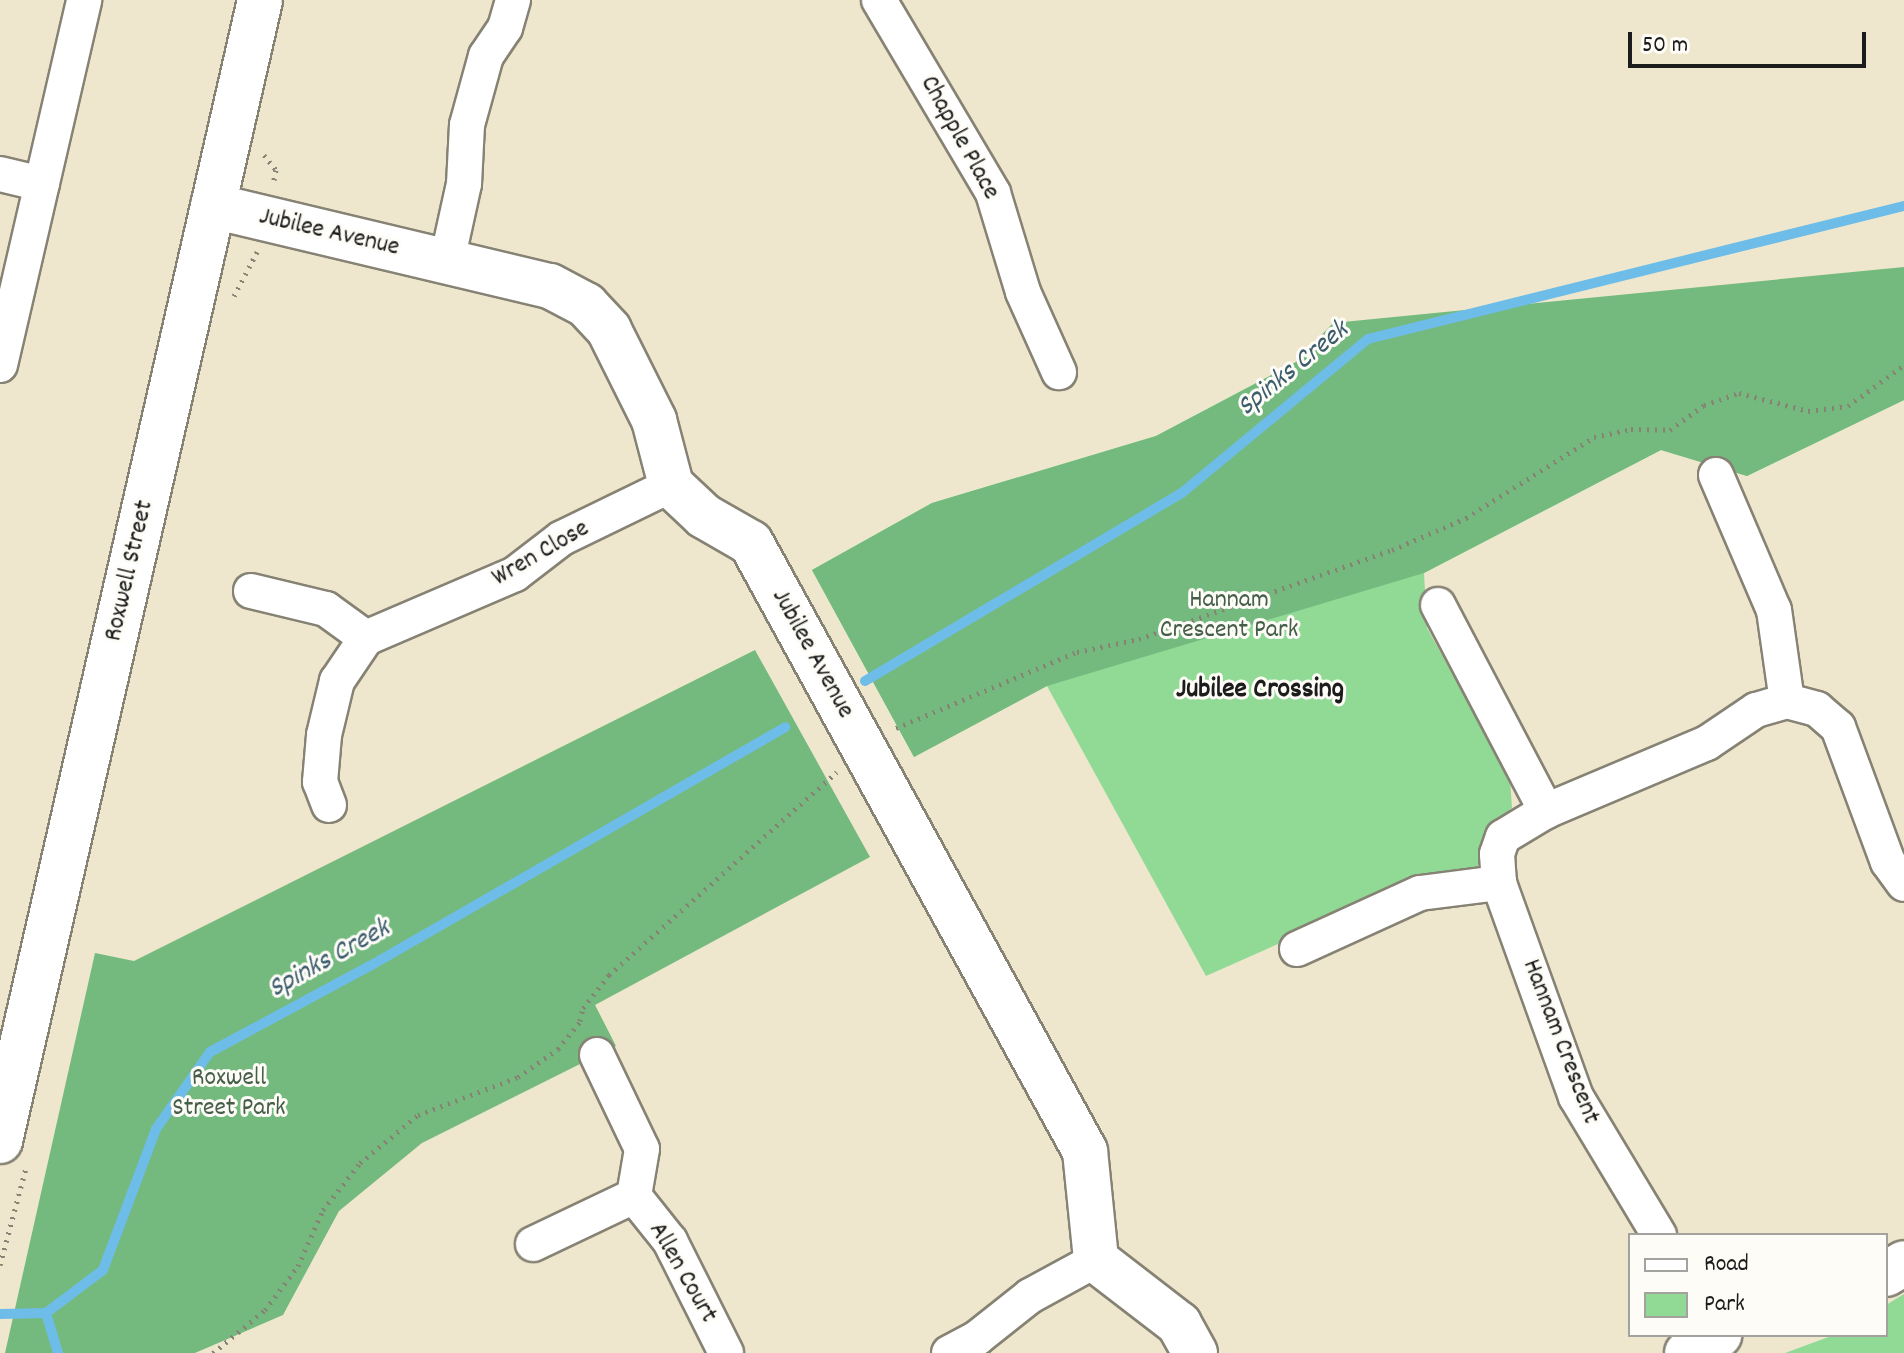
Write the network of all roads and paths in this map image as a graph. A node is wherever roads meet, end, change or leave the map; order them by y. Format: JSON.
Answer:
{"nodes":[{"id":1,"x":84,"y":0,"type":"edge"},
{"id":2,"x":260,"y":0,"type":"edge"},
{"id":3,"x":513,"y":0,"type":"edge"},
{"id":4,"x":879,"y":0,"type":"edge"},
{"id":5,"x":0,"y":174,"type":"edge"},
{"id":6,"x":42,"y":184,"type":"junction"},
{"id":7,"x":213,"y":206,"type":"junction"},
{"id":8,"x":447,"y":261,"type":"junction"},
{"id":9,"x":0,"y":365,"type":"edge"},
{"id":10,"x":1904,"y":365,"type":"edge"},
{"id":11,"x":1059,"y":372,"type":"dead end"},
{"id":12,"x":1716,"y":475,"type":"dead end"},
{"id":13,"x":671,"y":485,"type":"junction"},
{"id":14,"x":251,"y":591,"type":"dead end"},
{"id":15,"x":1438,"y":605,"type":"dead end"},
{"id":16,"x":366,"y":638,"type":"junction"},
{"id":17,"x":1787,"y":701,"type":"junction"},
{"id":18,"x":863,"y":747,"type":"junction"},
{"id":19,"x":329,"y":805,"type":"dead end"},
{"id":20,"x":1546,"y":811,"type":"junction"},
{"id":21,"x":1499,"y":883,"type":"junction"},
{"id":22,"x":1904,"y":884,"type":"edge"},
{"id":23,"x":1297,"y":949,"type":"dead end"},
{"id":24,"x":580,"y":1021,"type":"junction"},
{"id":25,"x":597,"y":1055,"type":"joint"},
{"id":26,"x":0,"y":1141,"type":"edge"},
{"id":27,"x":634,"y":1196,"type":"junction"},
{"id":28,"x":1658,"y":1233,"type":"edge"},
{"id":29,"x":533,"y":1244,"type":"dead end"},
{"id":30,"x":1096,"y":1260,"type":"junction"},
{"id":31,"x":213,"y":1353,"type":"edge"},
{"id":32,"x":726,"y":1353,"type":"edge"},
{"id":33,"x":949,"y":1353,"type":"edge"},
{"id":34,"x":1195,"y":1353,"type":"edge"}],
"edges":[{"from":1,"to":6,"type":"street"},
{"from":2,"to":7,"type":"street","name":"Roxwell Street"},
{"from":3,"to":8,"type":"street"},
{"from":4,"to":11,"type":"street","name":"Chapple Place"},
{"from":5,"to":6,"type":"street"},
{"from":6,"to":9,"type":"street"},
{"from":7,"to":8,"type":"street","name":"Jubilee Avenue"},
{"from":7,"to":26,"type":"street","name":"Roxwell Street"},
{"from":8,"to":13,"type":"street","name":"Jubilee Avenue"},
{"from":10,"to":18,"type":"path"},
{"from":12,"to":17,"type":"street"},
{"from":13,"to":16,"type":"street","name":"Wren Close"},
{"from":13,"to":18,"type":"street","name":"Jubilee Avenue"},
{"from":14,"to":16,"type":"street"},
{"from":15,"to":20,"type":"street"},
{"from":16,"to":19,"type":"street"},
{"from":17,"to":20,"type":"street","name":"Hannam Crescent"},
{"from":17,"to":22,"type":"street"},
{"from":18,"to":24,"type":"path"},
{"from":18,"to":30,"type":"street","name":"Jubilee Avenue"},
{"from":20,"to":21,"type":"street","name":"Hannam Crescent"},
{"from":21,"to":23,"type":"street"},
{"from":21,"to":28,"type":"street","name":"Hannam Crescent"},
{"from":24,"to":25,"type":"path"},
{"from":24,"to":31,"type":"path"},
{"from":25,"to":27,"type":"street","name":"Allen Court"},
{"from":27,"to":29,"type":"street","name":"Allen Court"},
{"from":27,"to":32,"type":"street","name":"Allen Court"},
{"from":30,"to":33,"type":"street"},
{"from":30,"to":34,"type":"street"}]}
